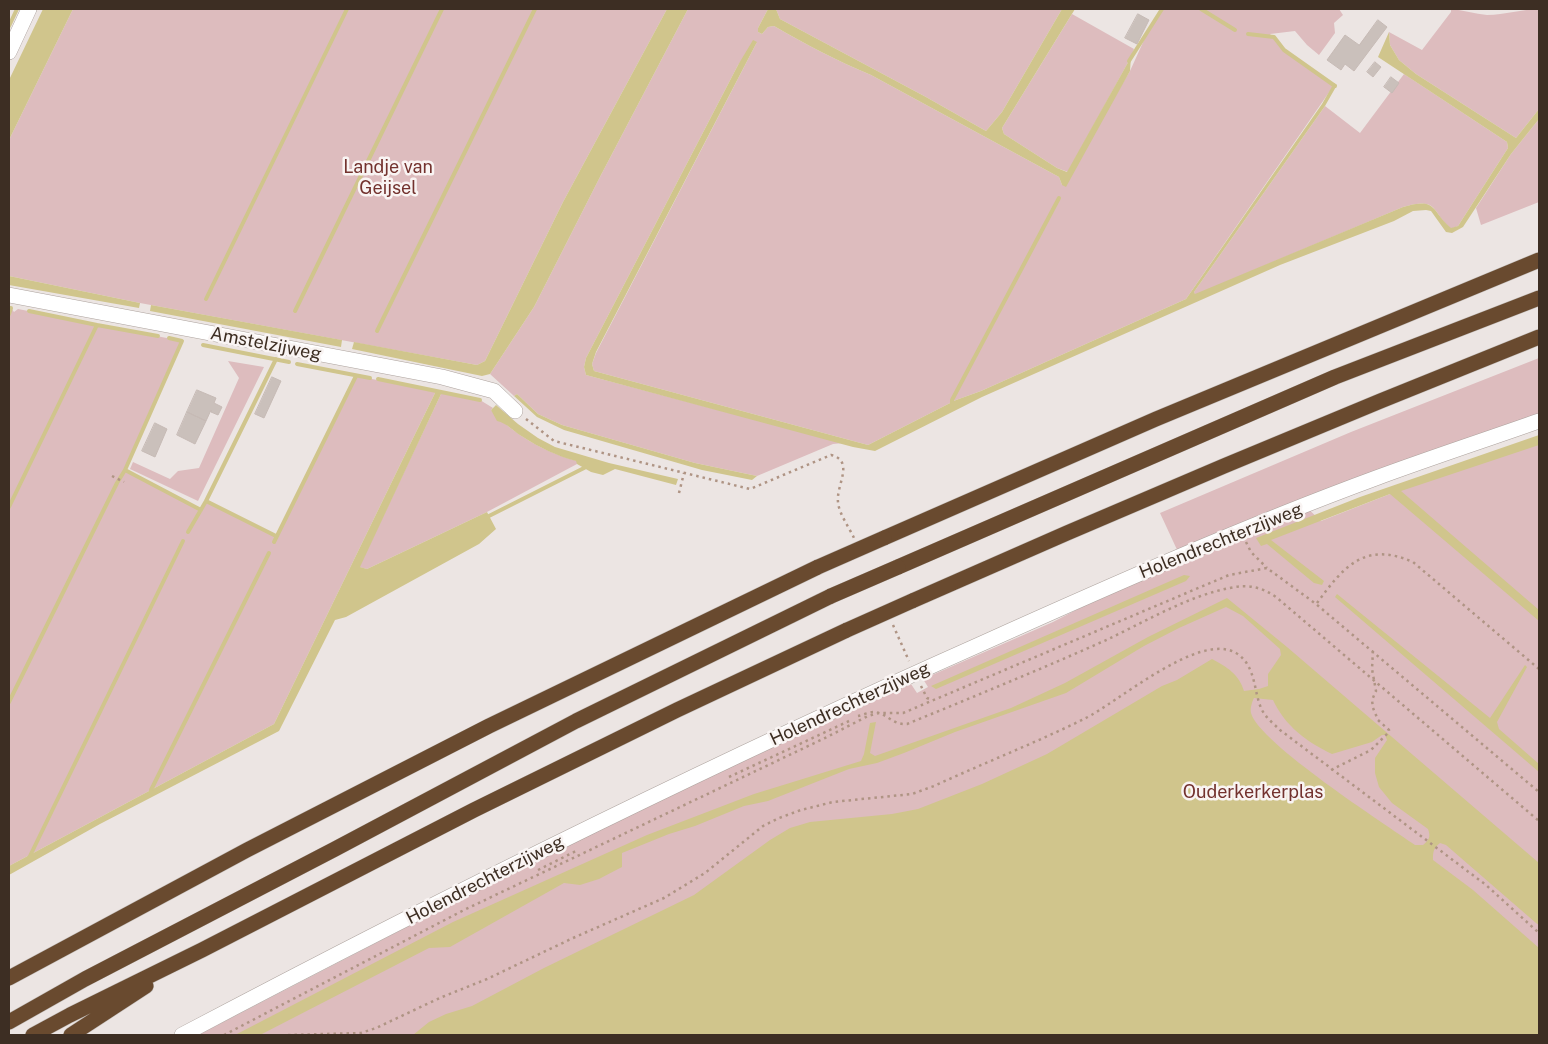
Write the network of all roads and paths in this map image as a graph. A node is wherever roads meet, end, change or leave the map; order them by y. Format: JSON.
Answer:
{"nodes":[{"id":1,"x":29,"y":9,"type":"edge"},
{"id":2,"x":9,"y":52,"type":"edge"},
{"id":3,"x":1539,"y":260,"type":"edge"},
{"id":4,"x":9,"y":295,"type":"edge"},
{"id":5,"x":1539,"y":298,"type":"edge"},
{"id":6,"x":1539,"y":337,"type":"edge"},
{"id":7,"x":515,"y":411,"type":"joint"},
{"id":8,"x":1539,"y":422,"type":"edge"},
{"id":9,"x":684,"y":472,"type":"junction"},
{"id":10,"x":112,"y":476,"type":"dead end"},
{"id":11,"x":124,"y":482,"type":"dead end"},
{"id":12,"x":679,"y":493,"type":"dead end"},
{"id":13,"x":1241,"y":532,"type":"junction"},
{"id":14,"x":856,"y":542,"type":"dead end"},
{"id":15,"x":1268,"y":568,"type":"junction"},
{"id":16,"x":1316,"y":604,"type":"junction"},
{"id":17,"x":892,"y":622,"type":"dead end"},
{"id":18,"x":1373,"y":650,"type":"junction"},
{"id":19,"x":1539,"y":669,"type":"edge"},
{"id":20,"x":915,"y":674,"type":"junction"},
{"id":21,"x":1375,"y":680,"type":"junction"},
{"id":22,"x":932,"y":700,"type":"junction"},
{"id":23,"x":879,"y":713,"type":"junction"},
{"id":24,"x":857,"y":717,"type":"dead end"},
{"id":25,"x":849,"y":720,"type":"dead end"},
{"id":26,"x":1332,"y":770,"type":"junction"},
{"id":27,"x":728,"y":777,"type":"dead end"},
{"id":28,"x":1539,"y":792,"type":"edge"},
{"id":29,"x":1539,"y":821,"type":"edge"},
{"id":30,"x":583,"y":847,"type":"dead end"},
{"id":31,"x":536,"y":870,"type":"dead end"},
{"id":32,"x":528,"y":874,"type":"dead end"},
{"id":33,"x":412,"y":932,"type":"dead end"},
{"id":34,"x":1539,"y":933,"type":"edge"},
{"id":35,"x":202,"y":950,"type":"junction"},
{"id":36,"x":9,"y":978,"type":"edge"},
{"id":37,"x":9,"y":1022,"type":"edge"},
{"id":38,"x":226,"y":1029,"type":"dead end"},
{"id":39,"x":220,"y":1032,"type":"dead end"},
{"id":40,"x":33,"y":1035,"type":"edge"},
{"id":41,"x":71,"y":1035,"type":"edge"},
{"id":42,"x":182,"y":1035,"type":"edge"},
{"id":43,"x":224,"y":1035,"type":"edge"},
{"id":44,"x":288,"y":1035,"type":"edge"}],
"edges":[{"from":1,"to":2,"type":"street"},
{"from":3,"to":36,"type":"highway","bridge":true},
{"from":4,"to":7,"type":"street","name":"Amstelzijweg"},
{"from":5,"to":37,"type":"highway","bridge":true},
{"from":6,"to":35,"type":"highway","bridge":true},
{"from":7,"to":9,"type":"path"},
{"from":8,"to":13,"type":"street","name":"Holendrechterzijweg"},
{"from":9,"to":12,"type":"path"},
{"from":9,"to":14,"type":"path"},
{"from":10,"to":11,"type":"path"},
{"from":13,"to":15,"type":"path"},
{"from":13,"to":20,"type":"street","name":"Holendrechterzijweg"},
{"from":15,"to":16,"type":"path"},
{"from":15,"to":22,"type":"path"},
{"from":16,"to":18,"type":"path"},
{"from":16,"to":19,"type":"path"},
{"from":17,"to":20,"type":"path"},
{"from":18,"to":21,"type":"path"},
{"from":18,"to":28,"type":"path"},
{"from":20,"to":22,"type":"path"},
{"from":20,"to":42,"type":"street","name":"Holendrechterzijweg"},
{"from":21,"to":23,"type":"path"},
{"from":21,"to":26,"type":"path"},
{"from":21,"to":29,"type":"path"},
{"from":22,"to":23,"type":"path"},
{"from":23,"to":24,"type":"path"},
{"from":23,"to":43,"type":"path"},
{"from":25,"to":27,"type":"path"},
{"from":26,"to":34,"type":"path"},
{"from":26,"to":44,"type":"path"},
{"from":30,"to":31,"type":"path"},
{"from":32,"to":33,"type":"path"},
{"from":35,"to":40,"type":"highway"},
{"from":35,"to":41,"type":"highway"},
{"from":38,"to":39,"type":"path"}]}
